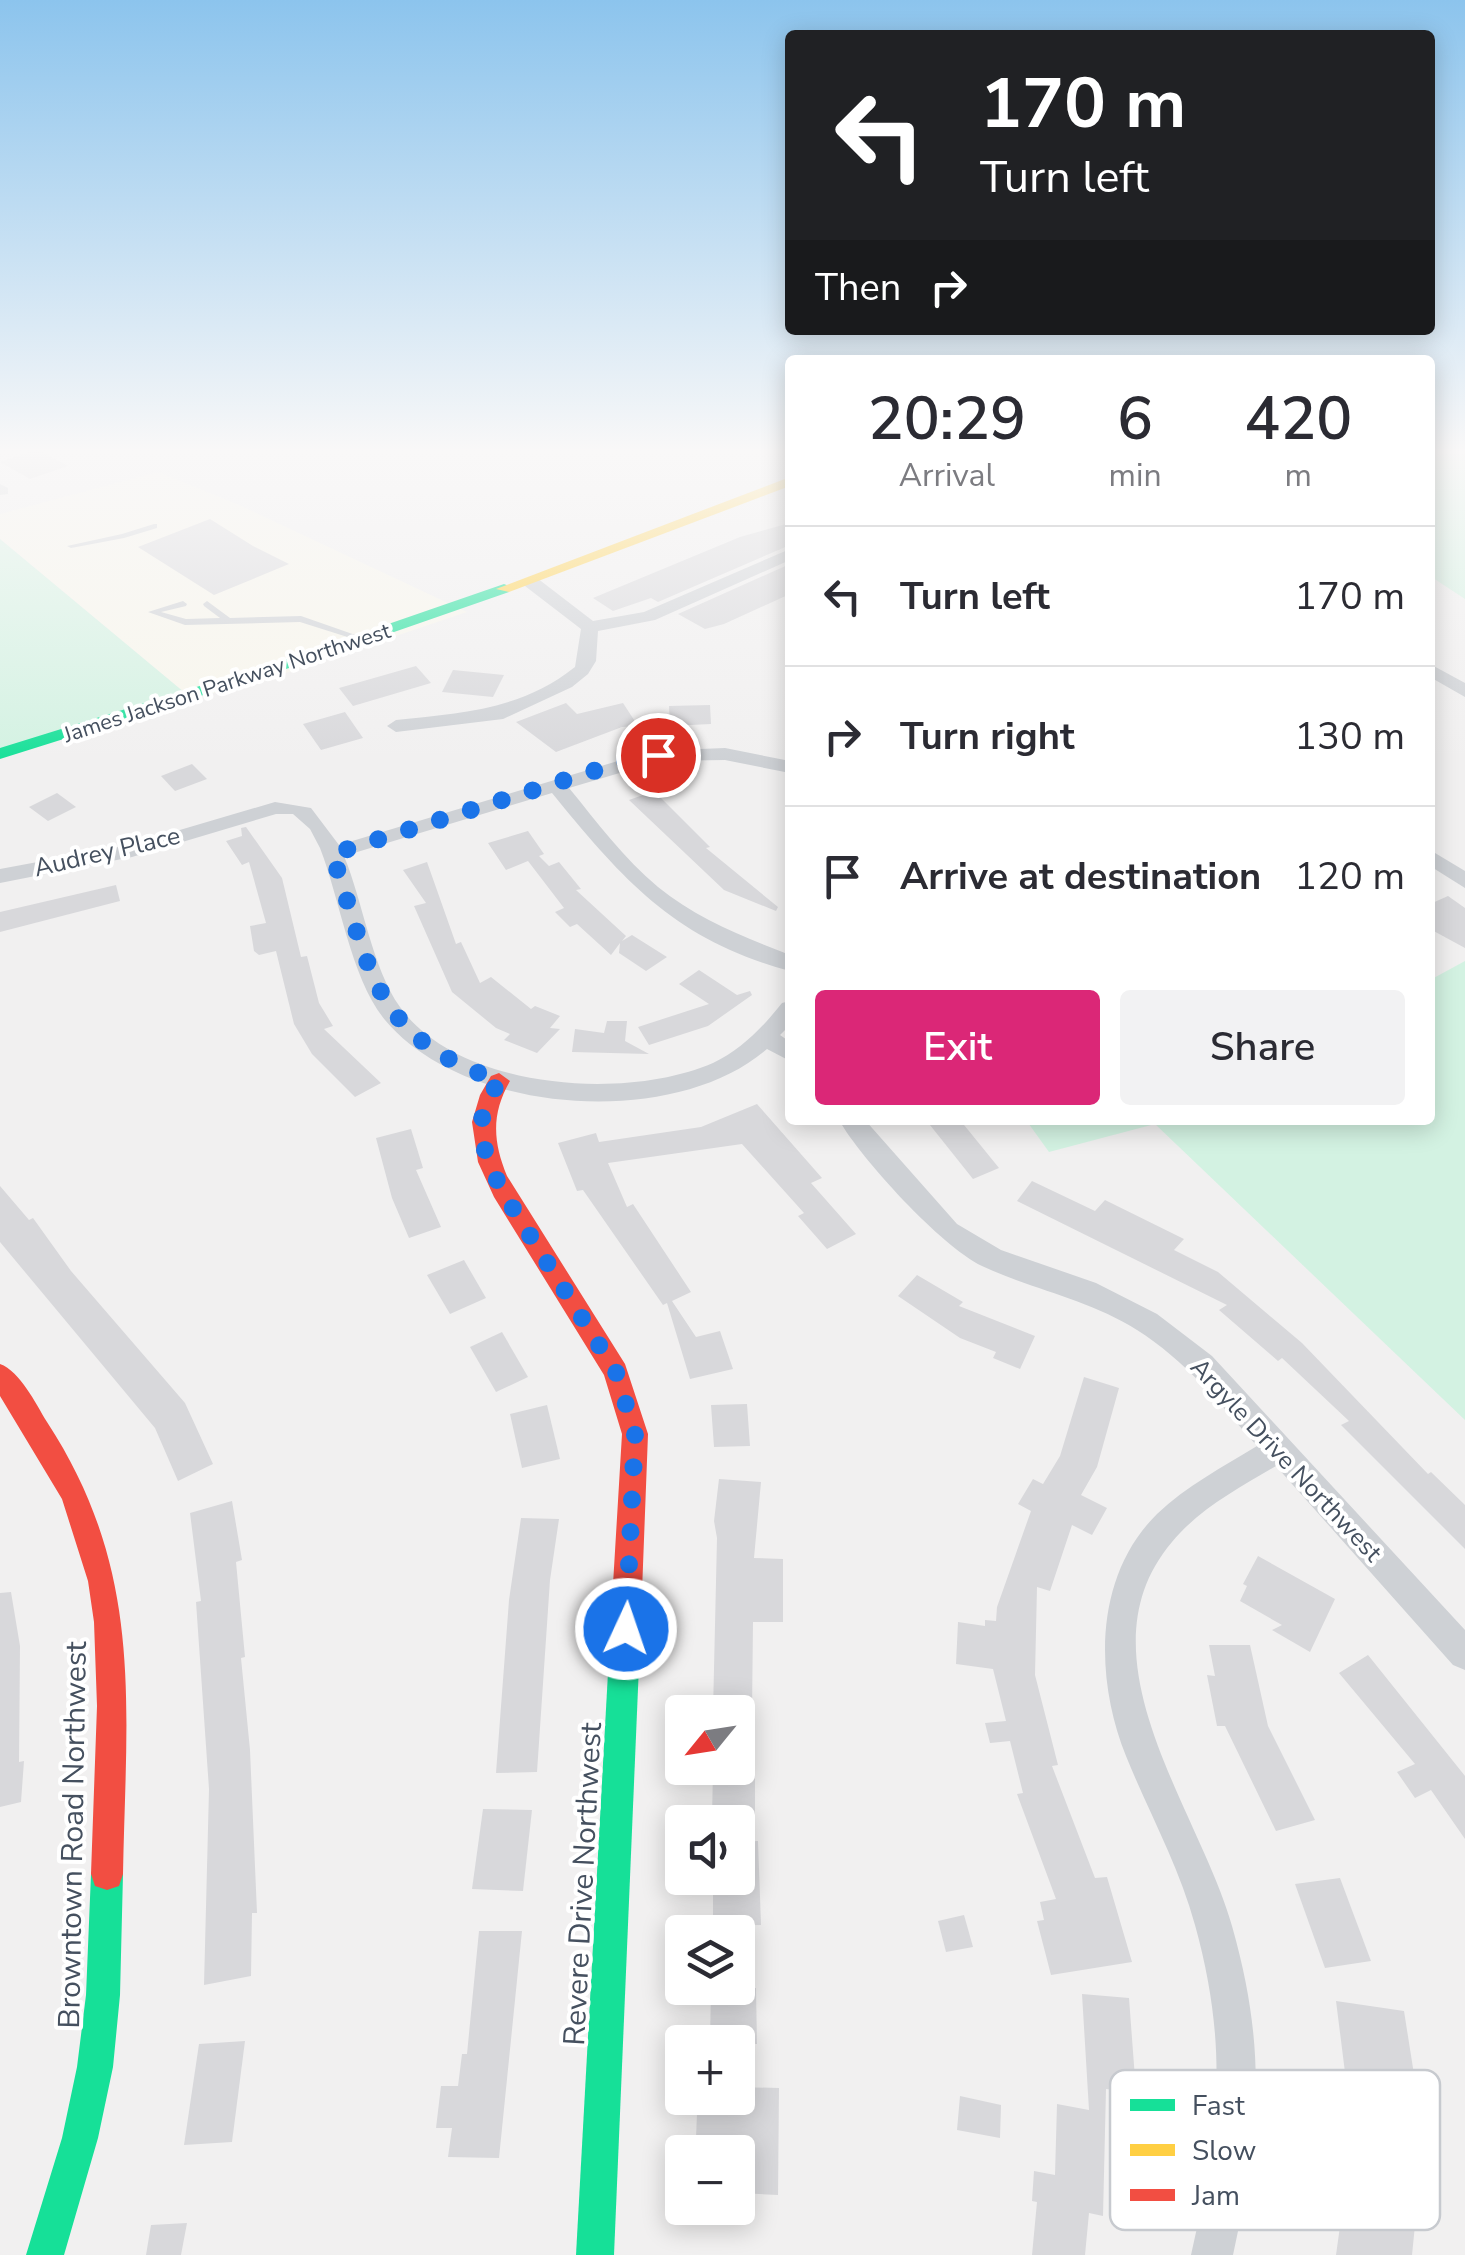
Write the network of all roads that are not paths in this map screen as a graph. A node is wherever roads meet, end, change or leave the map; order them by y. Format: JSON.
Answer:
{"nodes":[{"id":1,"x":601,"y":554,"type":"edge"},
{"id":2,"x":785,"y":556,"type":"edge"},
{"id":3,"x":530,"y":582,"type":"junction"},
{"id":4,"x":183,"y":604,"type":"dead end"},
{"id":5,"x":207,"y":604,"type":"dead end"},
{"id":6,"x":228,"y":621,"type":"junction"},
{"id":7,"x":590,"y":627,"type":"junction"},
{"id":8,"x":366,"y":640,"type":"junction"},
{"id":9,"x":1435,"y":673,"type":"edge"},
{"id":10,"x":1465,"y":691,"type":"edge"},
{"id":11,"x":396,"y":726,"type":"dead end"},
{"id":12,"x":0,"y":754,"type":"edge"},
{"id":13,"x":785,"y":766,"type":"edge"},
{"id":14,"x":556,"y":784,"type":"junction"},
{"id":15,"x":332,"y":854,"type":"junction"},
{"id":16,"x":1435,"y":859,"type":"edge"},
{"id":17,"x":0,"y":876,"type":"edge"},
{"id":18,"x":1465,"y":880,"type":"edge"},
{"id":19,"x":785,"y":962,"type":"edge"},
{"id":20,"x":785,"y":1015,"type":"edge"},
{"id":21,"x":767,"y":1038,"type":"junction"},
{"id":22,"x":785,"y":1049,"type":"edge"},
{"id":23,"x":500,"y":1081,"type":"junction"},
{"id":24,"x":854,"y":1125,"type":"edge"},
{"id":25,"x":0,"y":1375,"type":"edge"},
{"id":26,"x":1279,"y":1448,"type":"junction"},
{"id":27,"x":1465,"y":1654,"type":"edge"},
{"id":28,"x":1235,"y":2070,"type":"edge"},
{"id":29,"x":1217,"y":2230,"type":"edge"},
{"id":30,"x":45,"y":2255,"type":"edge"},
{"id":31,"x":595,"y":2255,"type":"edge"},
{"id":32,"x":1212,"y":2255,"type":"edge"}],
"edges":[{"from":1,"to":3,"type":"street","name":"James Jackson Parkway Northwest"},
{"from":2,"to":7,"type":"street"},
{"from":3,"to":7,"type":"street"},
{"from":3,"to":8,"type":"street","name":"James Jackson Parkway Northwest"},
{"from":4,"to":6,"type":"lane"},
{"from":5,"to":6,"type":"lane"},
{"from":6,"to":8,"type":"lane"},
{"from":7,"to":11,"type":"street"},
{"from":8,"to":12,"type":"street","name":"James Jackson Parkway Northwest"},
{"from":9,"to":10,"type":"street"},
{"from":13,"to":14,"type":"street"},
{"from":14,"to":15,"type":"street"},
{"from":14,"to":19,"type":"street"},
{"from":15,"to":17,"type":"street","name":"Audrey Place"},
{"from":15,"to":23,"type":"street"},
{"from":16,"to":18,"type":"street"},
{"from":20,"to":21,"type":"street"},
{"from":21,"to":22,"type":"street"},
{"from":21,"to":23,"type":"street"},
{"from":23,"to":31,"type":"street","name":"Revere Drive Northwest"},
{"from":24,"to":26,"type":"street","name":"Argyle Drive Northwest"},
{"from":25,"to":30,"type":"street","name":"Browntown Road Northwest"},
{"from":26,"to":27,"type":"street","name":"Argyle Drive Northwest"},
{"from":26,"to":28,"type":"street"},
{"from":29,"to":32,"type":"street"}]}
